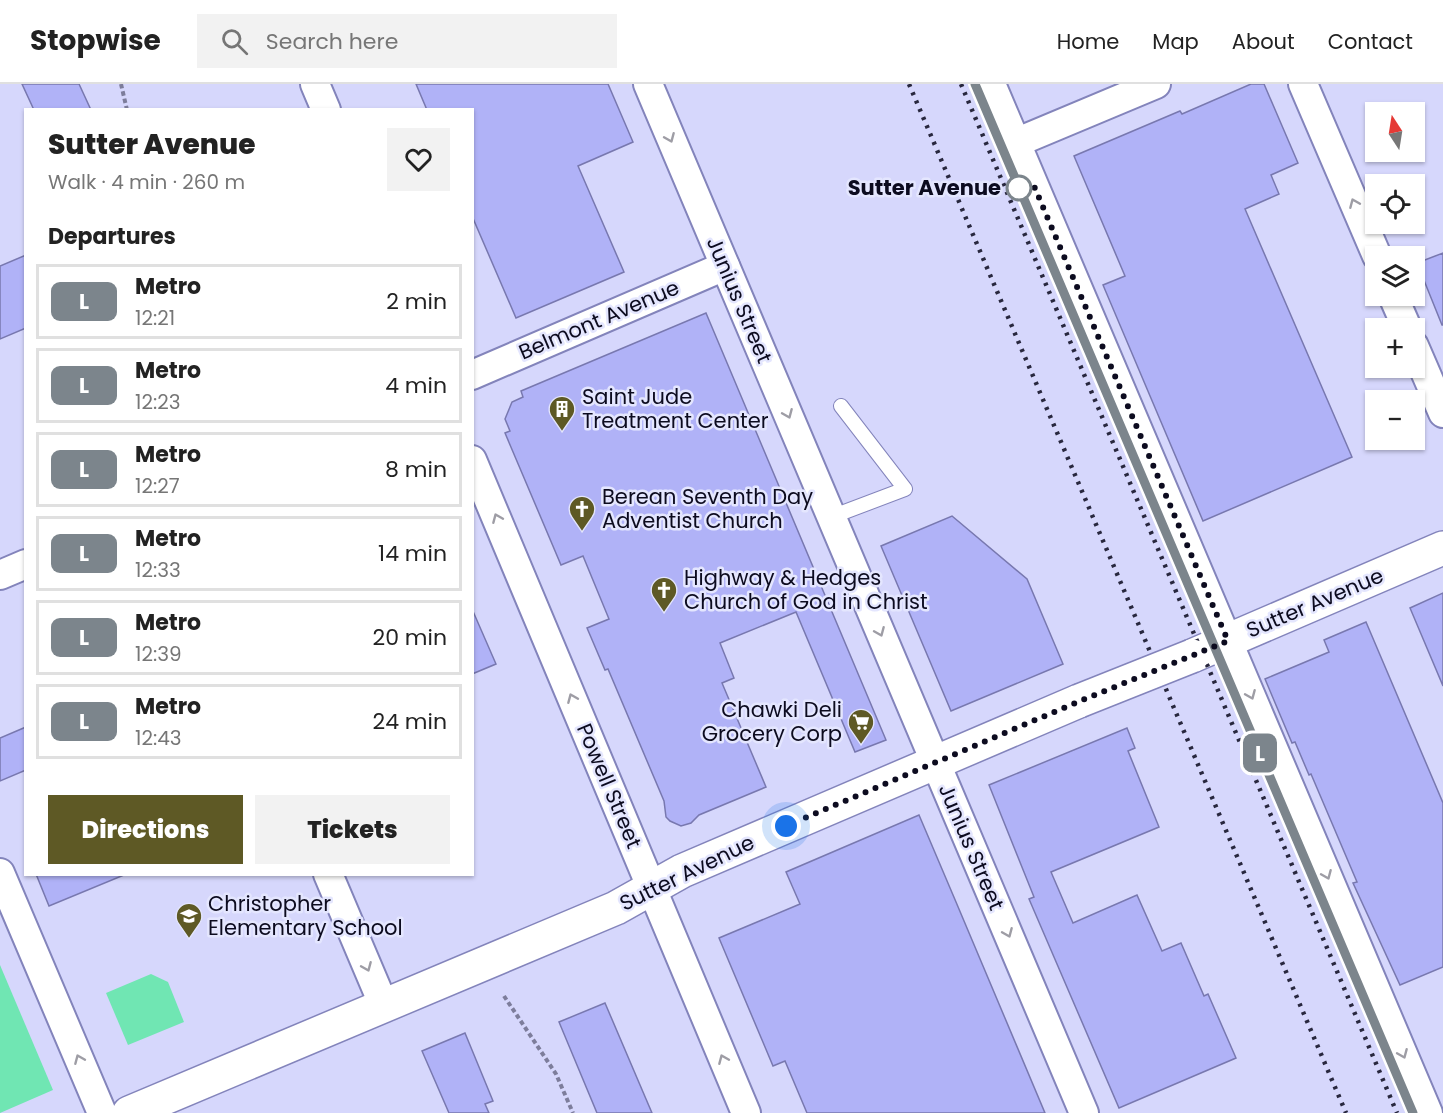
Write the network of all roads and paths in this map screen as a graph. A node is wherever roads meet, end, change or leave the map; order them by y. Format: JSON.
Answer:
{"nodes":[{"id":1,"x":121,"y":84,"type":"edge"},
{"id":2,"x":315,"y":84,"type":"edge"},
{"id":3,"x":648,"y":84,"type":"edge"},
{"id":4,"x":991,"y":84,"type":"edge"},
{"id":5,"x":1156,"y":84,"type":"edge"},
{"id":6,"x":1304,"y":84,"type":"edge"},
{"id":7,"x":1122,"y":91,"type":"edge"},
{"id":8,"x":127,"y":108,"type":"edge"},
{"id":9,"x":325,"y":108,"type":"edge"},
{"id":10,"x":1016,"y":143,"type":"junction"},
{"id":11,"x":1373,"y":246,"type":"edge"},
{"id":12,"x":725,"y":266,"type":"junction"},
{"id":13,"x":1425,"y":371,"type":"edge"},
{"id":14,"x":474,"y":374,"type":"edge"},
{"id":15,"x":841,"y":406,"type":"dead end"},
{"id":16,"x":1443,"y":413,"type":"edge"},
{"id":17,"x":474,"y":465,"type":"edge"},
{"id":18,"x":831,"y":517,"type":"junction"},
{"id":19,"x":1443,"y":548,"type":"edge"},
{"id":20,"x":24,"y":565,"type":"edge"},
{"id":21,"x":0,"y":575,"type":"edge"},
{"id":22,"x":1228,"y":641,"type":"junction"},
{"id":23,"x":936,"y":763,"type":"junction"},
{"id":24,"x":0,"y":873,"type":"edge"},
{"id":25,"x":329,"y":876,"type":"edge"},
{"id":26,"x":651,"y":888,"type":"junction"},
{"id":27,"x":504,"y":996,"type":"dead end"},
{"id":28,"x":384,"y":1006,"type":"junction"},
{"id":29,"x":102,"y":1113,"type":"edge"},
{"id":30,"x":129,"y":1113,"type":"edge"},
{"id":31,"x":573,"y":1113,"type":"edge"},
{"id":32,"x":746,"y":1113,"type":"edge"},
{"id":33,"x":1084,"y":1113,"type":"edge"},
{"id":34,"x":1428,"y":1113,"type":"edge"}],
"edges":[{"from":1,"to":8,"type":"path"},
{"from":2,"to":9,"type":"street"},
{"from":3,"to":12,"type":"street","name":"Junius Street","one_way":true},
{"from":4,"to":10,"type":"street"},
{"from":5,"to":7,"type":"street"},
{"from":11,"to":6,"type":"street","one_way":true},
{"from":7,"to":10,"type":"street"},
{"from":10,"to":22,"type":"street"},
{"from":12,"to":14,"type":"street","name":"Belmont Avenue"},
{"from":12,"to":18,"type":"street","name":"Junius Street","one_way":true},
{"from":13,"to":16,"type":"street"},
{"from":15,"to":18,"type":"lane"},
{"from":26,"to":17,"type":"street","name":"Powell Street","one_way":true},
{"from":18,"to":23,"type":"street","name":"Junius Street","one_way":true},
{"from":19,"to":22,"type":"street","name":"Sutter Avenue"},
{"from":20,"to":21,"type":"street"},
{"from":22,"to":23,"type":"street","name":"Sutter Avenue","bridge":true},
{"from":22,"to":34,"type":"street","one_way":true},
{"from":23,"to":26,"type":"street","name":"Sutter Avenue"},
{"from":23,"to":33,"type":"street","name":"Junius Street","one_way":true},
{"from":29,"to":24,"type":"street","one_way":true},
{"from":25,"to":28,"type":"street","one_way":true},
{"from":26,"to":28,"type":"street","name":"Sutter Avenue"},
{"from":32,"to":26,"type":"street","name":"Powell Street","one_way":true},
{"from":27,"to":31,"type":"path"},
{"from":28,"to":30,"type":"street","name":"Sutter Avenue"}]}
